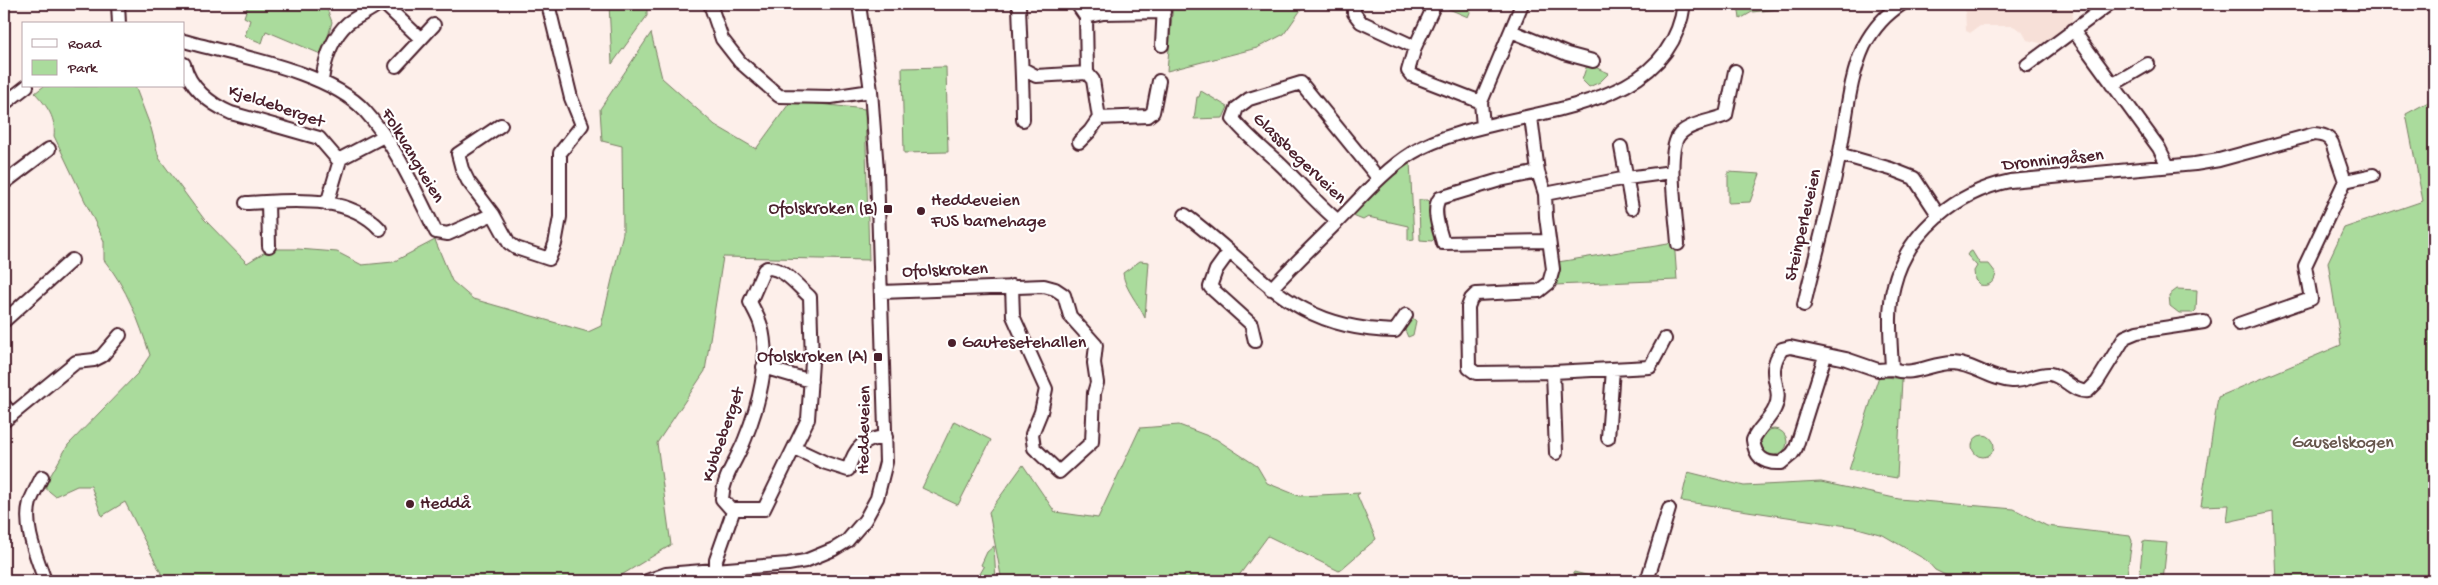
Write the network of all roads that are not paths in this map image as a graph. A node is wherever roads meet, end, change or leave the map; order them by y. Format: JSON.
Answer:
{"nodes":[{"id":1,"x":118,"y":4,"type":"edge"},
{"id":2,"x":379,"y":4,"type":"edge"},
{"id":3,"x":384,"y":4,"type":"edge"},
{"id":4,"x":548,"y":4,"type":"edge"},
{"id":5,"x":710,"y":4,"type":"edge"},
{"id":6,"x":859,"y":4,"type":"edge"},
{"id":7,"x":1019,"y":4,"type":"edge"},
{"id":8,"x":1076,"y":4,"type":"edge"},
{"id":9,"x":1354,"y":4,"type":"edge"},
{"id":10,"x":1435,"y":4,"type":"edge"},
{"id":11,"x":1522,"y":4,"type":"edge"},
{"id":12,"x":1684,"y":4,"type":"edge"},
{"id":13,"x":1902,"y":4,"type":"edge"},
{"id":14,"x":2109,"y":4,"type":"edge"},
{"id":15,"x":1164,"y":8,"type":"edge"},
{"id":16,"x":1086,"y":17,"type":"junction"},
{"id":17,"x":120,"y":22,"type":"edge"},
{"id":18,"x":434,"y":25,"type":"dead end"},
{"id":19,"x":2073,"y":30,"type":"junction"},
{"id":20,"x":1511,"y":31,"type":"junction"},
{"id":21,"x":421,"y":38,"type":"junction"},
{"id":22,"x":185,"y":41,"type":"edge"},
{"id":23,"x":1162,"y":45,"type":"dead end"},
{"id":24,"x":1414,"y":47,"type":"junction"},
{"id":25,"x":1593,"y":61,"type":"dead end"},
{"id":26,"x":2148,"y":64,"type":"dead end"},
{"id":27,"x":396,"y":66,"type":"dead end"},
{"id":28,"x":2027,"y":66,"type":"dead end"},
{"id":29,"x":1023,"y":69,"type":"junction"},
{"id":30,"x":185,"y":70,"type":"edge"},
{"id":31,"x":1735,"y":72,"type":"dead end"},
{"id":32,"x":1087,"y":73,"type":"junction"},
{"id":33,"x":322,"y":80,"type":"junction"},
{"id":34,"x":1159,"y":81,"type":"dead end"},
{"id":35,"x":2112,"y":85,"type":"junction"},
{"id":36,"x":24,"y":88,"type":"edge"},
{"id":37,"x":871,"y":91,"type":"junction"},
{"id":38,"x":1481,"y":102,"type":"junction"},
{"id":39,"x":4,"y":104,"type":"edge"},
{"id":40,"x":1531,"y":117,"type":"junction"},
{"id":41,"x":1099,"y":118,"type":"junction"},
{"id":42,"x":1023,"y":120,"type":"dead end"},
{"id":43,"x":501,"y":125,"type":"dead end"},
{"id":44,"x":1483,"y":127,"type":"junction"},
{"id":45,"x":384,"y":136,"type":"junction"},
{"id":46,"x":1079,"y":142,"type":"dead end"},
{"id":47,"x":1621,"y":147,"type":"dead end"},
{"id":48,"x":49,"y":149,"type":"dead end"},
{"id":49,"x":1839,"y":154,"type":"junction"},
{"id":50,"x":340,"y":160,"type":"junction"},
{"id":51,"x":2168,"y":166,"type":"junction"},
{"id":52,"x":1538,"y":172,"type":"junction"},
{"id":53,"x":1672,"y":172,"type":"junction"},
{"id":54,"x":2373,"y":175,"type":"dead end"},
{"id":55,"x":1627,"y":178,"type":"junction"},
{"id":56,"x":1379,"y":179,"type":"junction"},
{"id":57,"x":2345,"y":181,"type":"junction"},
{"id":58,"x":4,"y":182,"type":"edge"},
{"id":59,"x":1545,"y":194,"type":"junction"},
{"id":60,"x":268,"y":202,"type":"junction"},
{"id":61,"x":246,"y":203,"type":"dead end"},
{"id":62,"x":327,"y":204,"type":"junction"},
{"id":63,"x":1632,"y":208,"type":"dead end"},
{"id":64,"x":493,"y":214,"type":"junction"},
{"id":65,"x":1185,"y":215,"type":"dead end"},
{"id":66,"x":1939,"y":216,"type":"junction"},
{"id":67,"x":1338,"y":221,"type":"junction"},
{"id":68,"x":380,"y":230,"type":"dead end"},
{"id":69,"x":1549,"y":241,"type":"junction"},
{"id":70,"x":1678,"y":244,"type":"dead end"},
{"id":71,"x":269,"y":246,"type":"dead end"},
{"id":72,"x":1229,"y":252,"type":"junction"},
{"id":73,"x":72,"y":260,"type":"dead end"},
{"id":74,"x":1012,"y":286,"type":"junction"},
{"id":75,"x":1271,"y":289,"type":"junction"},
{"id":76,"x":880,"y":292,"type":"junction"},
{"id":77,"x":1804,"y":305,"type":"dead end"},
{"id":78,"x":1406,"y":315,"type":"dead end"},
{"id":79,"x":4,"y":321,"type":"edge"},
{"id":80,"x":2204,"y":322,"type":"dead end"},
{"id":81,"x":2239,"y":324,"type":"dead end"},
{"id":82,"x":120,"y":336,"type":"dead end"},
{"id":83,"x":1665,"y":339,"type":"dead end"},
{"id":84,"x":1254,"y":341,"type":"dead end"},
{"id":85,"x":1825,"y":356,"type":"junction"},
{"id":86,"x":763,"y":367,"type":"junction"},
{"id":87,"x":1613,"y":369,"type":"junction"},
{"id":88,"x":1892,"y":369,"type":"junction"},
{"id":89,"x":1553,"y":372,"type":"junction"},
{"id":90,"x":811,"y":381,"type":"junction"},
{"id":91,"x":6,"y":414,"type":"edge"},
{"id":92,"x":886,"y":437,"type":"junction"},
{"id":93,"x":1608,"y":438,"type":"dead end"},
{"id":94,"x":794,"y":448,"type":"junction"},
{"id":95,"x":1556,"y":453,"type":"dead end"},
{"id":96,"x":42,"y":477,"type":"dead end"},
{"id":97,"x":734,"y":509,"type":"junction"},
{"id":98,"x":1669,"y":509,"type":"dead end"},
{"id":99,"x":716,"y":569,"type":"junction"},
{"id":100,"x":667,"y":578,"type":"edge"},
{"id":101,"x":45,"y":581,"type":"edge"},
{"id":102,"x":647,"y":581,"type":"edge"},
{"id":103,"x":1647,"y":581,"type":"edge"}],
"edges":[{"from":1,"to":17,"type":"street"},
{"from":2,"to":33,"type":"street"},
{"from":3,"to":21,"type":"street"},
{"from":4,"to":64,"type":"street"},
{"from":5,"to":37,"type":"street"},
{"from":6,"to":37,"type":"street","name":"Heddeveien"},
{"from":7,"to":29,"type":"street"},
{"from":8,"to":16,"type":"street"},
{"from":9,"to":24,"type":"street"},
{"from":10,"to":24,"type":"street"},
{"from":11,"to":20,"type":"street"},
{"from":12,"to":40,"type":"street","name":"Glassbegerveien"},
{"from":13,"to":49,"type":"street","name":"Steinperleveien"},
{"from":14,"to":19,"type":"street"},
{"from":15,"to":16,"type":"street"},
{"from":15,"to":23,"type":"street"},
{"from":16,"to":32,"type":"street"},
{"from":18,"to":21,"type":"street"},
{"from":19,"to":28,"type":"street"},
{"from":19,"to":35,"type":"street"},
{"from":20,"to":25,"type":"street"},
{"from":20,"to":38,"type":"street"},
{"from":21,"to":27,"type":"street"},
{"from":22,"to":33,"type":"street","name":"Folkvangveien"},
{"from":24,"to":38,"type":"street"},
{"from":26,"to":35,"type":"street"},
{"from":29,"to":32,"type":"street"},
{"from":29,"to":42,"type":"street"},
{"from":30,"to":50,"type":"street","name":"Kjeldeberget"},
{"from":31,"to":53,"type":"street"},
{"from":32,"to":41,"type":"street"},
{"from":33,"to":45,"type":"street","name":"Folkvangveien"},
{"from":34,"to":41,"type":"street"},
{"from":35,"to":51,"type":"street"},
{"from":36,"to":39,"type":"street"},
{"from":37,"to":76,"type":"street","name":"Heddeveien"},
{"from":38,"to":44,"type":"street"},
{"from":40,"to":44,"type":"street","name":"Glassbegerveien"},
{"from":40,"to":52,"type":"street"},
{"from":41,"to":46,"type":"street"},
{"from":43,"to":64,"type":"street"},
{"from":44,"to":56,"type":"street","name":"Glassbegerveien"},
{"from":45,"to":50,"type":"street"},
{"from":45,"to":64,"type":"street","name":"Folkvangveien"},
{"from":47,"to":55,"type":"street"},
{"from":48,"to":58,"type":"street"},
{"from":49,"to":66,"type":"street","name":"Steinperleveien"},
{"from":49,"to":77,"type":"street","name":"Steinperleveien"},
{"from":50,"to":62,"type":"street"},
{"from":51,"to":57,"type":"street","name":"Dronningåsen"},
{"from":51,"to":66,"type":"street","name":"Dronningåsen"},
{"from":52,"to":59,"type":"street"},
{"from":52,"to":69,"type":"street"},
{"from":53,"to":55,"type":"street"},
{"from":53,"to":70,"type":"street"},
{"from":54,"to":57,"type":"street"},
{"from":55,"to":59,"type":"street"},
{"from":55,"to":63,"type":"street"},
{"from":56,"to":67,"type":"street","name":"Glassbegerveien"},
{"from":56,"to":67,"type":"street","name":"Glassbegerveien"},
{"from":57,"to":81,"type":"street"},
{"from":59,"to":69,"type":"street"},
{"from":60,"to":61,"type":"street"},
{"from":60,"to":62,"type":"street"},
{"from":60,"to":71,"type":"street"},
{"from":62,"to":68,"type":"street"},
{"from":65,"to":72,"type":"street"},
{"from":66,"to":88,"type":"street","name":"Dronningåsen"},
{"from":67,"to":75,"type":"street","name":"Glassbegerveien"},
{"from":69,"to":89,"type":"street"},
{"from":72,"to":75,"type":"street"},
{"from":72,"to":84,"type":"street"},
{"from":73,"to":79,"type":"street"},
{"from":74,"to":74,"type":"street","name":"Ofolskroken"},
{"from":74,"to":76,"type":"street","name":"Ofolskroken"},
{"from":75,"to":78,"type":"street"},
{"from":76,"to":92,"type":"street","name":"Heddeveien"},
{"from":80,"to":88,"type":"street"},
{"from":82,"to":91,"type":"street"},
{"from":83,"to":87,"type":"street"},
{"from":85,"to":85,"type":"street"},
{"from":85,"to":88,"type":"street"},
{"from":86,"to":90,"type":"street"},
{"from":86,"to":90,"type":"street","name":"Kubbeberget"},
{"from":86,"to":97,"type":"street","name":"Kubbeberget"},
{"from":87,"to":89,"type":"street"},
{"from":87,"to":93,"type":"street"},
{"from":89,"to":95,"type":"street"},
{"from":90,"to":94,"type":"street","name":"Kubbeberget"},
{"from":92,"to":94,"type":"street"},
{"from":92,"to":99,"type":"street","name":"Heddeveien"},
{"from":94,"to":97,"type":"street","name":"Kubbeberget"},
{"from":96,"to":101,"type":"street"},
{"from":97,"to":99,"type":"street"},
{"from":98,"to":103,"type":"street"},
{"from":99,"to":100,"type":"street","name":"Heddeveien"},
{"from":100,"to":102,"type":"street","name":"Heddeveien"}]}
